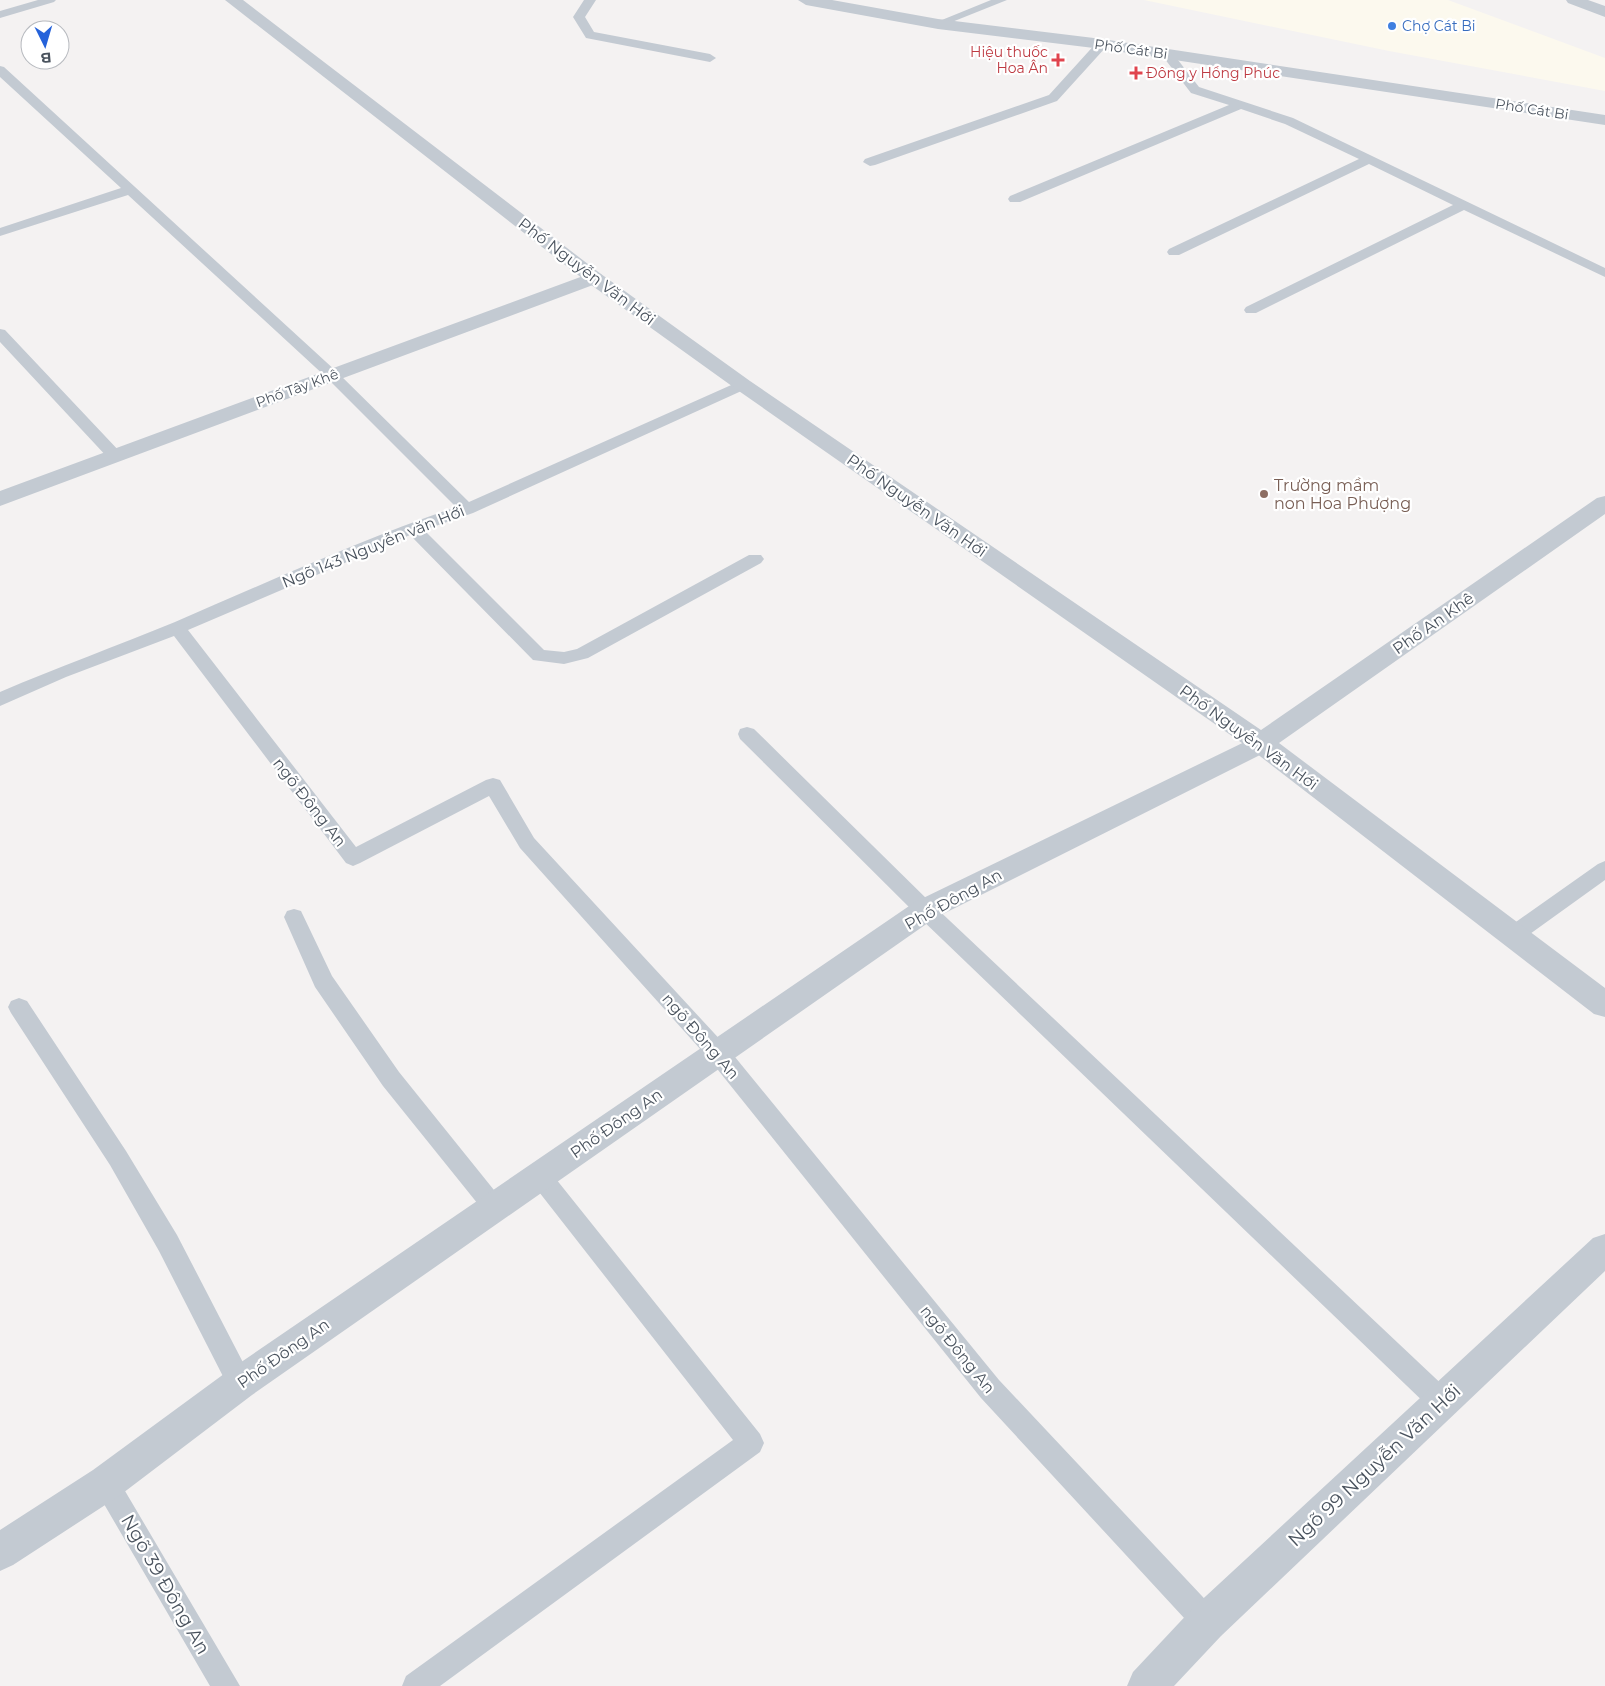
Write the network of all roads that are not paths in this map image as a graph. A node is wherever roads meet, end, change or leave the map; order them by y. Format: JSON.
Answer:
{"nodes":[{"id":1,"x":50,"y":0,"type":"edge"},
{"id":2,"x":233,"y":0,"type":"edge"},
{"id":3,"x":590,"y":0,"type":"edge"},
{"id":4,"x":806,"y":0,"type":"edge"},
{"id":5,"x":1001,"y":0,"type":"edge"},
{"id":6,"x":1574,"y":0,"type":"edge"},
{"id":7,"x":826,"y":1,"type":"edge"},
{"id":8,"x":1605,"y":12,"type":"edge"},
{"id":9,"x":0,"y":15,"type":"edge"},
{"id":10,"x":938,"y":24,"type":"junction"},
{"id":11,"x":1102,"y":44,"type":"junction"},
{"id":12,"x":1167,"y":54,"type":"junction"},
{"id":13,"x":710,"y":58,"type":"dead end"},
{"id":14,"x":0,"y":70,"type":"edge"},
{"id":15,"x":1242,"y":105,"type":"junction"},
{"id":16,"x":1605,"y":120,"type":"edge"},
{"id":17,"x":1370,"y":159,"type":"junction"},
{"id":18,"x":870,"y":162,"type":"dead end"},
{"id":19,"x":130,"y":190,"type":"junction"},
{"id":20,"x":1015,"y":199,"type":"dead end"},
{"id":21,"x":1464,"y":205,"type":"junction"},
{"id":22,"x":0,"y":232,"type":"edge"},
{"id":23,"x":1174,"y":252,"type":"dead end"},
{"id":24,"x":1605,"y":272,"type":"edge"},
{"id":25,"x":594,"y":278,"type":"junction"},
{"id":26,"x":1251,"y":310,"type":"dead end"},
{"id":27,"x":0,"y":333,"type":"edge"},
{"id":28,"x":332,"y":375,"type":"junction"},
{"id":29,"x":743,"y":385,"type":"junction"},
{"id":30,"x":115,"y":456,"type":"junction"},
{"id":31,"x":0,"y":499,"type":"edge"},
{"id":32,"x":1605,"y":503,"type":"edge"},
{"id":33,"x":467,"y":509,"type":"junction"},
{"id":34,"x":412,"y":528,"type":"junction"},
{"id":35,"x":755,"y":559,"type":"dead end"},
{"id":36,"x":177,"y":628,"type":"junction"},
{"id":37,"x":0,"y":700,"type":"edge"},
{"id":38,"x":746,"y":734,"type":"dead end"},
{"id":39,"x":1262,"y":744,"type":"junction"},
{"id":40,"x":1605,"y":869,"type":"edge"},
{"id":41,"x":925,"y":910,"type":"junction"},
{"id":42,"x":294,"y":917,"type":"dead end"},
{"id":43,"x":1513,"y":935,"type":"junction"},
{"id":44,"x":1605,"y":1005,"type":"edge"},
{"id":45,"x":19,"y":1007,"type":"dead end"},
{"id":46,"x":718,"y":1053,"type":"junction"},
{"id":47,"x":540,"y":1176,"type":"junction"},
{"id":48,"x":494,"y":1207,"type":"junction"},
{"id":49,"x":1605,"y":1249,"type":"edge"},
{"id":50,"x":240,"y":1383,"type":"junction"},
{"id":51,"x":1441,"y":1401,"type":"junction"},
{"id":52,"x":106,"y":1483,"type":"junction"},
{"id":53,"x":0,"y":1552,"type":"edge"},
{"id":54,"x":1207,"y":1622,"type":"junction"},
{"id":55,"x":226,"y":1686,"type":"edge"},
{"id":56,"x":416,"y":1686,"type":"edge"},
{"id":57,"x":1147,"y":1686,"type":"edge"}],
"edges":[{"from":1,"to":9,"type":"lane"},
{"from":2,"to":25,"type":"street","name":"Phố Nguyễn Văn Hới"},
{"from":3,"to":13,"type":"lane"},
{"from":4,"to":7,"type":"street","name":"Phố Cát Bi"},
{"from":5,"to":10,"type":"lane"},
{"from":6,"to":8,"type":"street"},
{"from":7,"to":10,"type":"street","name":"Phố Cát Bi"},
{"from":10,"to":11,"type":"street","name":"Phố Cát Bi"},
{"from":11,"to":12,"type":"street","name":"Phố Cát Bi"},
{"from":11,"to":18,"type":"lane"},
{"from":12,"to":15,"type":"lane"},
{"from":12,"to":16,"type":"street","name":"Phố Cát Bi"},
{"from":14,"to":19,"type":"lane"},
{"from":15,"to":17,"type":"lane"},
{"from":15,"to":20,"type":"lane"},
{"from":17,"to":21,"type":"lane"},
{"from":17,"to":23,"type":"lane"},
{"from":19,"to":22,"type":"lane"},
{"from":19,"to":28,"type":"lane"},
{"from":21,"to":24,"type":"lane"},
{"from":21,"to":26,"type":"lane"},
{"from":25,"to":28,"type":"street","name":"Phố Tây Khê"},
{"from":25,"to":29,"type":"street","name":"Phố Nguyễn Văn Hới"},
{"from":27,"to":30,"type":"lane"},
{"from":28,"to":30,"type":"street","name":"Phố Tây Khê"},
{"from":28,"to":33,"type":"lane"},
{"from":29,"to":33,"type":"lane","name":"Ngõ 143 Nguyễn văn Hới"},
{"from":29,"to":39,"type":"street","name":"Phố Nguyễn Văn Hới"},
{"from":30,"to":31,"type":"street","name":"Phố Tây Khê"},
{"from":32,"to":39,"type":"street","name":"Phố An Khê"},
{"from":33,"to":34,"type":"lane","name":"Ngõ 143 Nguyễn văn Hới"},
{"from":34,"to":35,"type":"lane"},
{"from":34,"to":36,"type":"lane","name":"Ngõ 143 Nguyễn văn Hới"},
{"from":36,"to":37,"type":"lane","name":"Ngõ 143 Nguyễn văn Hới"},
{"from":36,"to":46,"type":"lane","name":"ngõ Đông An"},
{"from":38,"to":41,"type":"lane"},
{"from":39,"to":41,"type":"street","name":"Phố Đông An"},
{"from":39,"to":43,"type":"street","name":"Phố Nguyễn Văn Hới"},
{"from":40,"to":43,"type":"lane"},
{"from":41,"to":46,"type":"street","name":"Phố Đông An"},
{"from":41,"to":51,"type":"lane"},
{"from":42,"to":48,"type":"lane"},
{"from":43,"to":44,"type":"street","name":"Phố Nguyễn Văn Hới"},
{"from":45,"to":50,"type":"lane"},
{"from":46,"to":47,"type":"street","name":"Phố Đông An"},
{"from":46,"to":54,"type":"lane","name":"ngõ Đông An"},
{"from":47,"to":48,"type":"street","name":"Phố Đông An"},
{"from":47,"to":56,"type":"lane"},
{"from":48,"to":50,"type":"street","name":"Phố Đông An"},
{"from":49,"to":51,"type":"street","name":"Ngõ 99 Nguyễn Văn Hới"},
{"from":50,"to":52,"type":"street","name":"Phố Đông An"},
{"from":51,"to":54,"type":"street","name":"Ngõ 99 Nguyễn Văn Hới"},
{"from":52,"to":53,"type":"street","name":"Phố Đông An"},
{"from":52,"to":55,"type":"lane","name":"Ngõ 39 Đông An"},
{"from":54,"to":57,"type":"street","name":"Ngõ 99 Nguyễn Văn Hới"}]}
